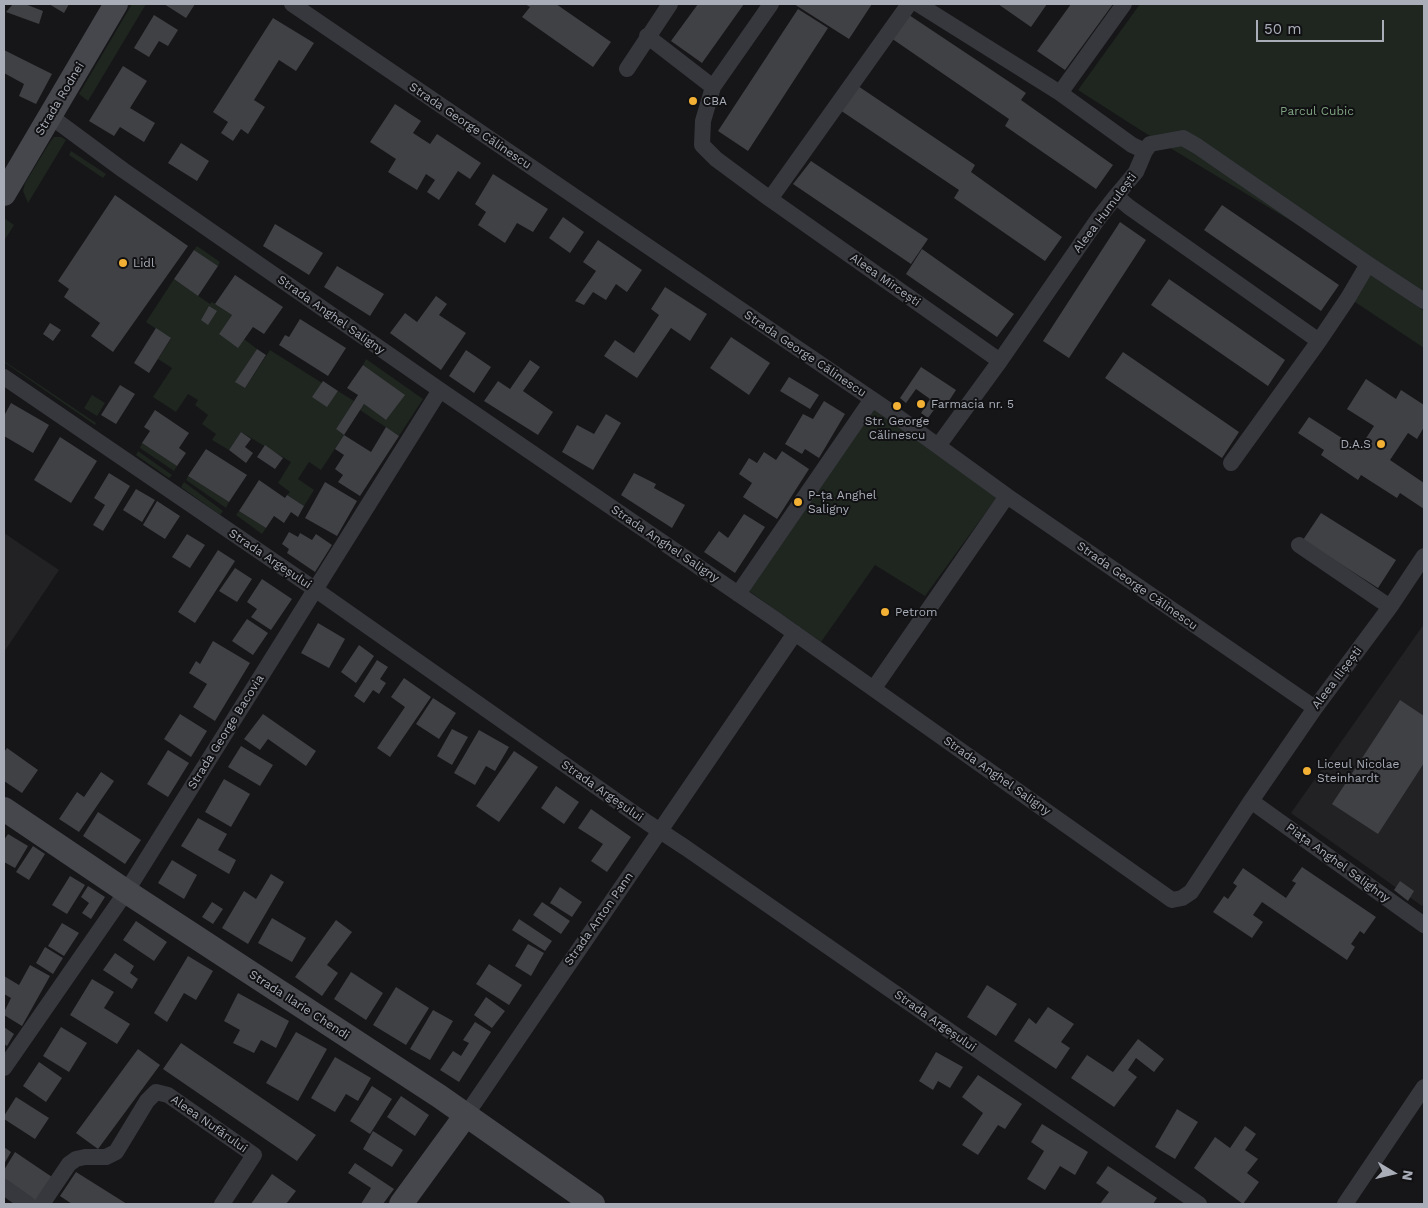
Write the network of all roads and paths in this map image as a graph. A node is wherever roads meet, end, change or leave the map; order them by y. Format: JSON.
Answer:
{"nodes":[{"id":1,"x":116,"y":4,"type":"edge"},
{"id":2,"x":292,"y":4,"type":"edge"},
{"id":3,"x":670,"y":4,"type":"edge"},
{"id":4,"x":771,"y":4,"type":"edge"},
{"id":5,"x":909,"y":4,"type":"edge"},
{"id":6,"x":918,"y":4,"type":"edge"},
{"id":7,"x":1124,"y":4,"type":"edge"},
{"id":8,"x":648,"y":36,"type":"junction"},
{"id":9,"x":627,"y":69,"type":"dead end"},
{"id":10,"x":713,"y":87,"type":"junction"},
{"id":11,"x":1060,"y":93,"type":"junction"},
{"id":12,"x":50,"y":116,"type":"junction"},
{"id":13,"x":1145,"y":151,"type":"junction"},
{"id":14,"x":4,"y":194,"type":"edge"},
{"id":15,"x":1116,"y":196,"type":"junction"},
{"id":16,"x":770,"y":199,"type":"junction"},
{"id":17,"x":1368,"y":264,"type":"junction"},
{"id":18,"x":1424,"y":301,"type":"edge"},
{"id":19,"x":1319,"y":341,"type":"junction"},
{"id":20,"x":1000,"y":361,"type":"junction"},
{"id":21,"x":4,"y":377,"type":"edge"},
{"id":22,"x":440,"y":390,"type":"junction"},
{"id":23,"x":872,"y":400,"type":"junction"},
{"id":24,"x":938,"y":446,"type":"junction"},
{"id":25,"x":1231,"y":463,"type":"dead end"},
{"id":26,"x":1007,"y":496,"type":"junction"},
{"id":27,"x":1299,"y":545,"type":"dead end"},
{"id":28,"x":1424,"y":556,"type":"edge"},
{"id":29,"x":316,"y":590,"type":"junction"},
{"id":30,"x":738,"y":594,"type":"junction"},
{"id":31,"x":1390,"y":607,"type":"junction"},
{"id":32,"x":795,"y":633,"type":"junction"},
{"id":33,"x":874,"y":688,"type":"junction"},
{"id":34,"x":1315,"y":708,"type":"junction"},
{"id":35,"x":1251,"y":801,"type":"junction"},
{"id":36,"x":4,"y":809,"type":"edge"},
{"id":37,"x":659,"y":830,"type":"junction"},
{"id":38,"x":126,"y":892,"type":"junction"},
{"id":39,"x":1424,"y":925,"type":"edge"},
{"id":40,"x":4,"y":1068,"type":"edge"},
{"id":41,"x":1424,"y":1087,"type":"edge"},
{"id":42,"x":466,"y":1114,"type":"junction"},
{"id":43,"x":4,"y":1187,"type":"edge"},
{"id":44,"x":28,"y":1204,"type":"edge"},
{"id":45,"x":42,"y":1204,"type":"edge"},
{"id":46,"x":222,"y":1204,"type":"edge"},
{"id":47,"x":401,"y":1204,"type":"edge"},
{"id":48,"x":593,"y":1204,"type":"edge"},
{"id":49,"x":1199,"y":1204,"type":"edge"},
{"id":50,"x":1346,"y":1204,"type":"edge"}],
"edges":[{"from":1,"to":12,"type":"street","name":"Strada Rodnei"},
{"from":2,"to":23,"type":"street","name":"Strada George Călinescu"},
{"from":3,"to":8,"type":"street"},
{"from":4,"to":10,"type":"street","name":"Aleea Mircești"},
{"from":5,"to":16,"type":"street"},
{"from":6,"to":11,"type":"street"},
{"from":7,"to":11,"type":"street"},
{"from":8,"to":9,"type":"street"},
{"from":8,"to":10,"type":"street"},
{"from":10,"to":16,"type":"street","name":"Aleea Mircești"},
{"from":11,"to":13,"type":"street"},
{"from":12,"to":14,"type":"street","name":"Strada Rodnei"},
{"from":12,"to":22,"type":"street","name":"Strada Anghel Saligny"},
{"from":13,"to":15,"type":"street","name":"Aleea Humulești"},
{"from":13,"to":17,"type":"street"},
{"from":15,"to":19,"type":"street"},
{"from":15,"to":20,"type":"street","name":"Aleea Humulești"},
{"from":16,"to":20,"type":"street","name":"Aleea Mircești"},
{"from":17,"to":18,"type":"street"},
{"from":17,"to":19,"type":"street"},
{"from":19,"to":25,"type":"street"},
{"from":20,"to":24,"type":"street","name":"Aleea Humulești"},
{"from":21,"to":29,"type":"street","name":"Strada Argeșului"},
{"from":22,"to":29,"type":"street","name":"Strada George Bacovia"},
{"from":22,"to":30,"type":"street","name":"Strada Anghel Saligny"},
{"from":23,"to":24,"type":"street","name":"Strada George Călinescu"},
{"from":23,"to":30,"type":"street"},
{"from":24,"to":26,"type":"street","name":"Strada George Călinescu"},
{"from":26,"to":33,"type":"street"},
{"from":26,"to":34,"type":"street","name":"Strada George Călinescu"},
{"from":27,"to":31,"type":"street"},
{"from":28,"to":31,"type":"street","name":"Aleea Ilișești"},
{"from":29,"to":37,"type":"street","name":"Strada Argeșului"},
{"from":29,"to":38,"type":"street","name":"Strada George Bacovia"},
{"from":30,"to":32,"type":"street","name":"Strada Anghel Saligny"},
{"from":31,"to":34,"type":"street","name":"Aleea Ilișești"},
{"from":32,"to":33,"type":"street","name":"Strada Anghel Saligny"},
{"from":32,"to":37,"type":"street","name":"Strada Anton Pann"},
{"from":33,"to":35,"type":"street","name":"Strada Anghel Saligny"},
{"from":34,"to":35,"type":"street","name":"Aleea Ilișești"},
{"from":35,"to":39,"type":"street","name":"Piața Anghel Salighny"},
{"from":36,"to":38,"type":"street","name":"Strada Ilarie Chendi"},
{"from":37,"to":42,"type":"street","name":"Strada Anton Pann"},
{"from":37,"to":49,"type":"street","name":"Strada Argeșului"},
{"from":38,"to":40,"type":"street","name":"Strada George Bacovia"},
{"from":38,"to":42,"type":"street","name":"Strada Ilarie Chendi"},
{"from":41,"to":50,"type":"street"},
{"from":42,"to":47,"type":"street","name":"Strada Anton Pann"},
{"from":42,"to":48,"type":"street","name":"Strada Ilarie Chendi"},
{"from":43,"to":44,"type":"street"},
{"from":45,"to":46,"type":"street","name":"Aleea Nufărului"}]}
